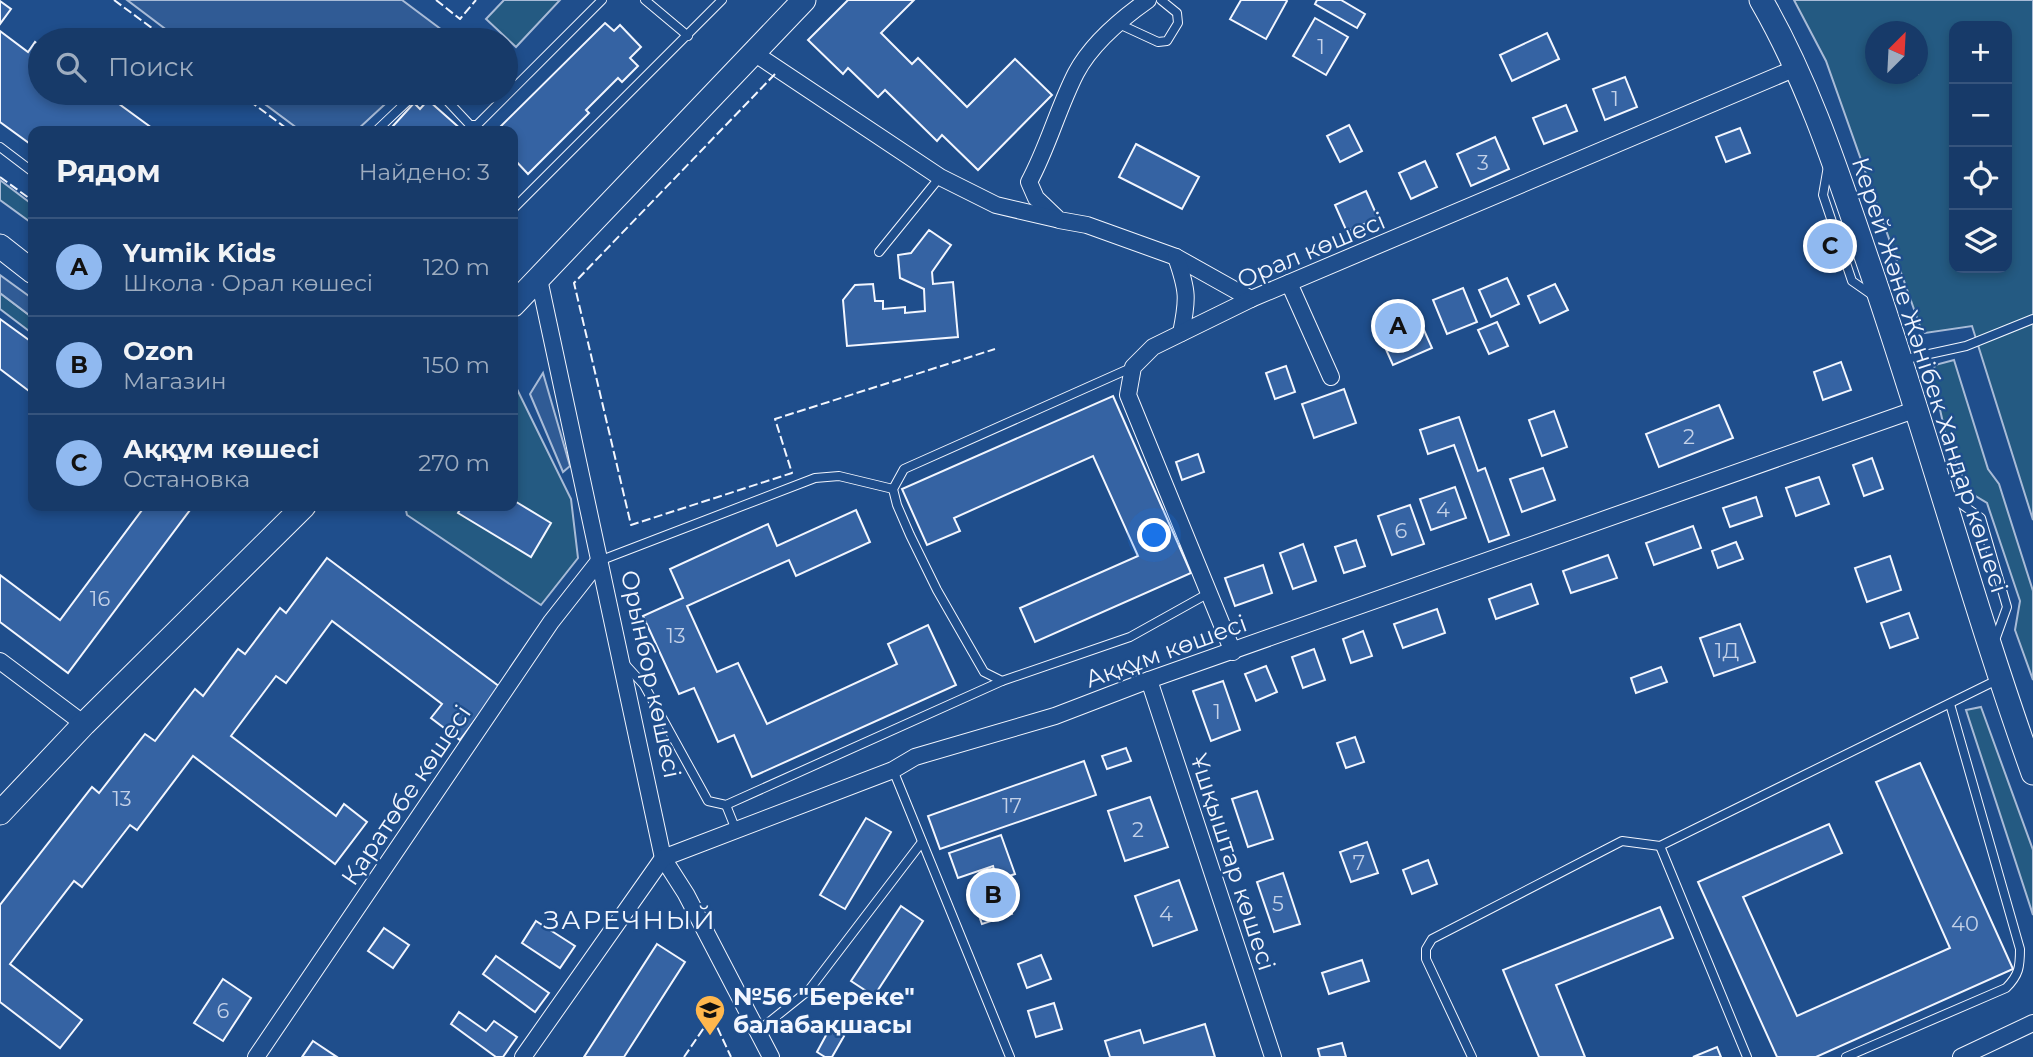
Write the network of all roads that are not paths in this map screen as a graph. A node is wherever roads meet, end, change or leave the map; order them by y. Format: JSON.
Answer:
{"nodes":[{"id":1,"x":602,"y":0,"type":"edge"},
{"id":2,"x":645,"y":0,"type":"edge"},
{"id":3,"x":722,"y":0,"type":"edge"},
{"id":4,"x":804,"y":0,"type":"edge"},
{"id":5,"x":1148,"y":0,"type":"edge"},
{"id":6,"x":1161,"y":0,"type":"edge"},
{"id":7,"x":1761,"y":0,"type":"edge"},
{"id":8,"x":1116,"y":22,"type":"junction"},
{"id":9,"x":688,"y":36,"type":"junction"},
{"id":10,"x":754,"y":53,"type":"junction"},
{"id":11,"x":1796,"y":68,"type":"junction"},
{"id":12,"x":518,"y":84,"type":"edge"},
{"id":13,"x":403,"y":105,"type":"edge"},
{"id":14,"x":451,"y":105,"type":"edge"},
{"id":15,"x":497,"y":105,"type":"edge"},
{"id":16,"x":381,"y":126,"type":"edge"},
{"id":17,"x":0,"y":147,"type":"edge"},
{"id":18,"x":28,"y":168,"type":"edge"},
{"id":19,"x":940,"y":177,"type":"junction"},
{"id":20,"x":518,"y":204,"type":"edge"},
{"id":21,"x":1059,"y":220,"type":"junction"},
{"id":22,"x":0,"y":246,"type":"edge"},
{"id":23,"x":879,"y":252,"type":"dead end"},
{"id":24,"x":1176,"y":257,"type":"junction"},
{"id":25,"x":28,"y":268,"type":"edge"},
{"id":26,"x":1289,"y":283,"type":"junction"},
{"id":27,"x":524,"y":290,"type":"edge"},
{"id":28,"x":1251,"y":299,"type":"junction"},
{"id":29,"x":2033,"y":319,"type":"edge"},
{"id":30,"x":1181,"y":334,"type":"junction"},
{"id":31,"x":1902,"y":360,"type":"junction"},
{"id":32,"x":1133,"y":367,"type":"junction"},
{"id":33,"x":1331,"y":377,"type":"dead end"},
{"id":34,"x":1917,"y":409,"type":"junction"},
{"id":35,"x":893,"y":489,"type":"junction"},
{"id":36,"x":299,"y":511,"type":"edge"},
{"id":37,"x":599,"y":561,"type":"junction"},
{"id":38,"x":1209,"y":593,"type":"junction"},
{"id":39,"x":1233,"y":652,"type":"junction"},
{"id":40,"x":0,"y":661,"type":"edge"},
{"id":41,"x":622,"y":661,"type":"junction"},
{"id":42,"x":1999,"y":679,"type":"junction"},
{"id":43,"x":1149,"y":680,"type":"junction"},
{"id":44,"x":1002,"y":681,"type":"junction"},
{"id":45,"x":1950,"y":704,"type":"junction"},
{"id":46,"x":84,"y":724,"type":"junction"},
{"id":47,"x":893,"y":770,"type":"junction"},
{"id":48,"x":2033,"y":773,"type":"edge"},
{"id":49,"x":726,"y":804,"type":"junction"},
{"id":50,"x":0,"y":813,"type":"edge"},
{"id":51,"x":736,"y":830,"type":"junction"},
{"id":52,"x":922,"y":842,"type":"junction"},
{"id":53,"x":1660,"y":846,"type":"junction"},
{"id":54,"x":663,"y":858,"type":"junction"},
{"id":55,"x":2033,"y":1023,"type":"edge"},
{"id":56,"x":757,"y":1031,"type":"junction"},
{"id":57,"x":256,"y":1057,"type":"edge"},
{"id":58,"x":523,"y":1057,"type":"edge"},
{"id":59,"x":771,"y":1057,"type":"edge"},
{"id":60,"x":1010,"y":1057,"type":"edge"},
{"id":61,"x":1273,"y":1057,"type":"edge"},
{"id":62,"x":1472,"y":1057,"type":"edge"},
{"id":63,"x":1748,"y":1057,"type":"edge"},
{"id":64,"x":1846,"y":1057,"type":"edge"},
{"id":65,"x":1961,"y":1057,"type":"edge"}],
"edges":[{"from":1,"to":12,"type":"lane"},
{"from":2,"to":9,"type":"lane"},
{"from":3,"to":9,"type":"lane"},
{"from":4,"to":10,"type":"street"},
{"from":5,"to":8,"type":"street"},
{"from":6,"to":8,"type":"lane"},
{"from":7,"to":11,"type":"street","name":"Керей Және Жәнібек Хандар көшесі"},
{"from":8,"to":21,"type":"street"},
{"from":9,"to":20,"type":"lane"},
{"from":10,"to":19,"type":"street"},
{"from":10,"to":27,"type":"street"},
{"from":11,"to":26,"type":"street","name":"Орал көшесі"},
{"from":11,"to":31,"type":"street","name":"Керей Және Жәнібек Хандар көшесі"},
{"from":13,"to":16,"type":"lane"},
{"from":14,"to":15,"type":"lane"},
{"from":17,"to":18,"type":"lane"},
{"from":19,"to":21,"type":"street"},
{"from":19,"to":23,"type":"lane"},
{"from":21,"to":24,"type":"street"},
{"from":22,"to":25,"type":"street"},
{"from":24,"to":28,"type":"street"},
{"from":24,"to":30,"type":"street"},
{"from":26,"to":28,"type":"street","name":"Орал көшесі"},
{"from":26,"to":33,"type":"street"},
{"from":27,"to":37,"type":"street","name":"Орынбор көшесі"},
{"from":28,"to":30,"type":"street","name":"Орал көшесі"},
{"from":29,"to":31,"type":"lane"},
{"from":30,"to":32,"type":"street","name":"Орал көшесі"},
{"from":31,"to":34,"type":"street","name":"Керей Және Жәнібек Хандар көшесі"},
{"from":32,"to":35,"type":"lane"},
{"from":32,"to":38,"type":"street"},
{"from":34,"to":39,"type":"street","name":"Аққұм көшесі"},
{"from":34,"to":42,"type":"street","name":"Керей Және Жәнібек Хандар көшесі"},
{"from":35,"to":37,"type":"lane"},
{"from":35,"to":44,"type":"lane"},
{"from":36,"to":46,"type":"street"},
{"from":37,"to":41,"type":"street","name":"Орынбор көшесі"},
{"from":37,"to":57,"type":"street","name":"Қаратөбе көшесі"},
{"from":38,"to":39,"type":"street"},
{"from":38,"to":44,"type":"lane"},
{"from":39,"to":43,"type":"street","name":"Аққұм көшесі"},
{"from":40,"to":46,"type":"street"},
{"from":41,"to":49,"type":"lane"},
{"from":41,"to":54,"type":"street","name":"Орынбор көшесі"},
{"from":42,"to":45,"type":"lane"},
{"from":42,"to":48,"type":"street","name":"Керей Және Жәнібек Хандар көшесі"},
{"from":43,"to":47,"type":"street","name":"Аққұм көшесі"},
{"from":43,"to":61,"type":"street","name":"Ұшқыштар көшесі"},
{"from":44,"to":49,"type":"lane"},
{"from":45,"to":53,"type":"lane"},
{"from":45,"to":64,"type":"lane"},
{"from":46,"to":50,"type":"street"},
{"from":47,"to":51,"type":"street","name":"Аққұм көшесі"},
{"from":47,"to":52,"type":"lane"},
{"from":49,"to":51,"type":"lane"},
{"from":51,"to":54,"type":"street","name":"Аққұм көшесі"},
{"from":52,"to":56,"type":"lane"},
{"from":52,"to":60,"type":"lane"},
{"from":53,"to":62,"type":"lane"},
{"from":53,"to":63,"type":"lane"},
{"from":54,"to":56,"type":"street","name":"Орынбор көшесі"},
{"from":54,"to":58,"type":"street"},
{"from":55,"to":65,"type":"street"},
{"from":56,"to":59,"type":"street","name":"Орынбор көшесі"}]}
